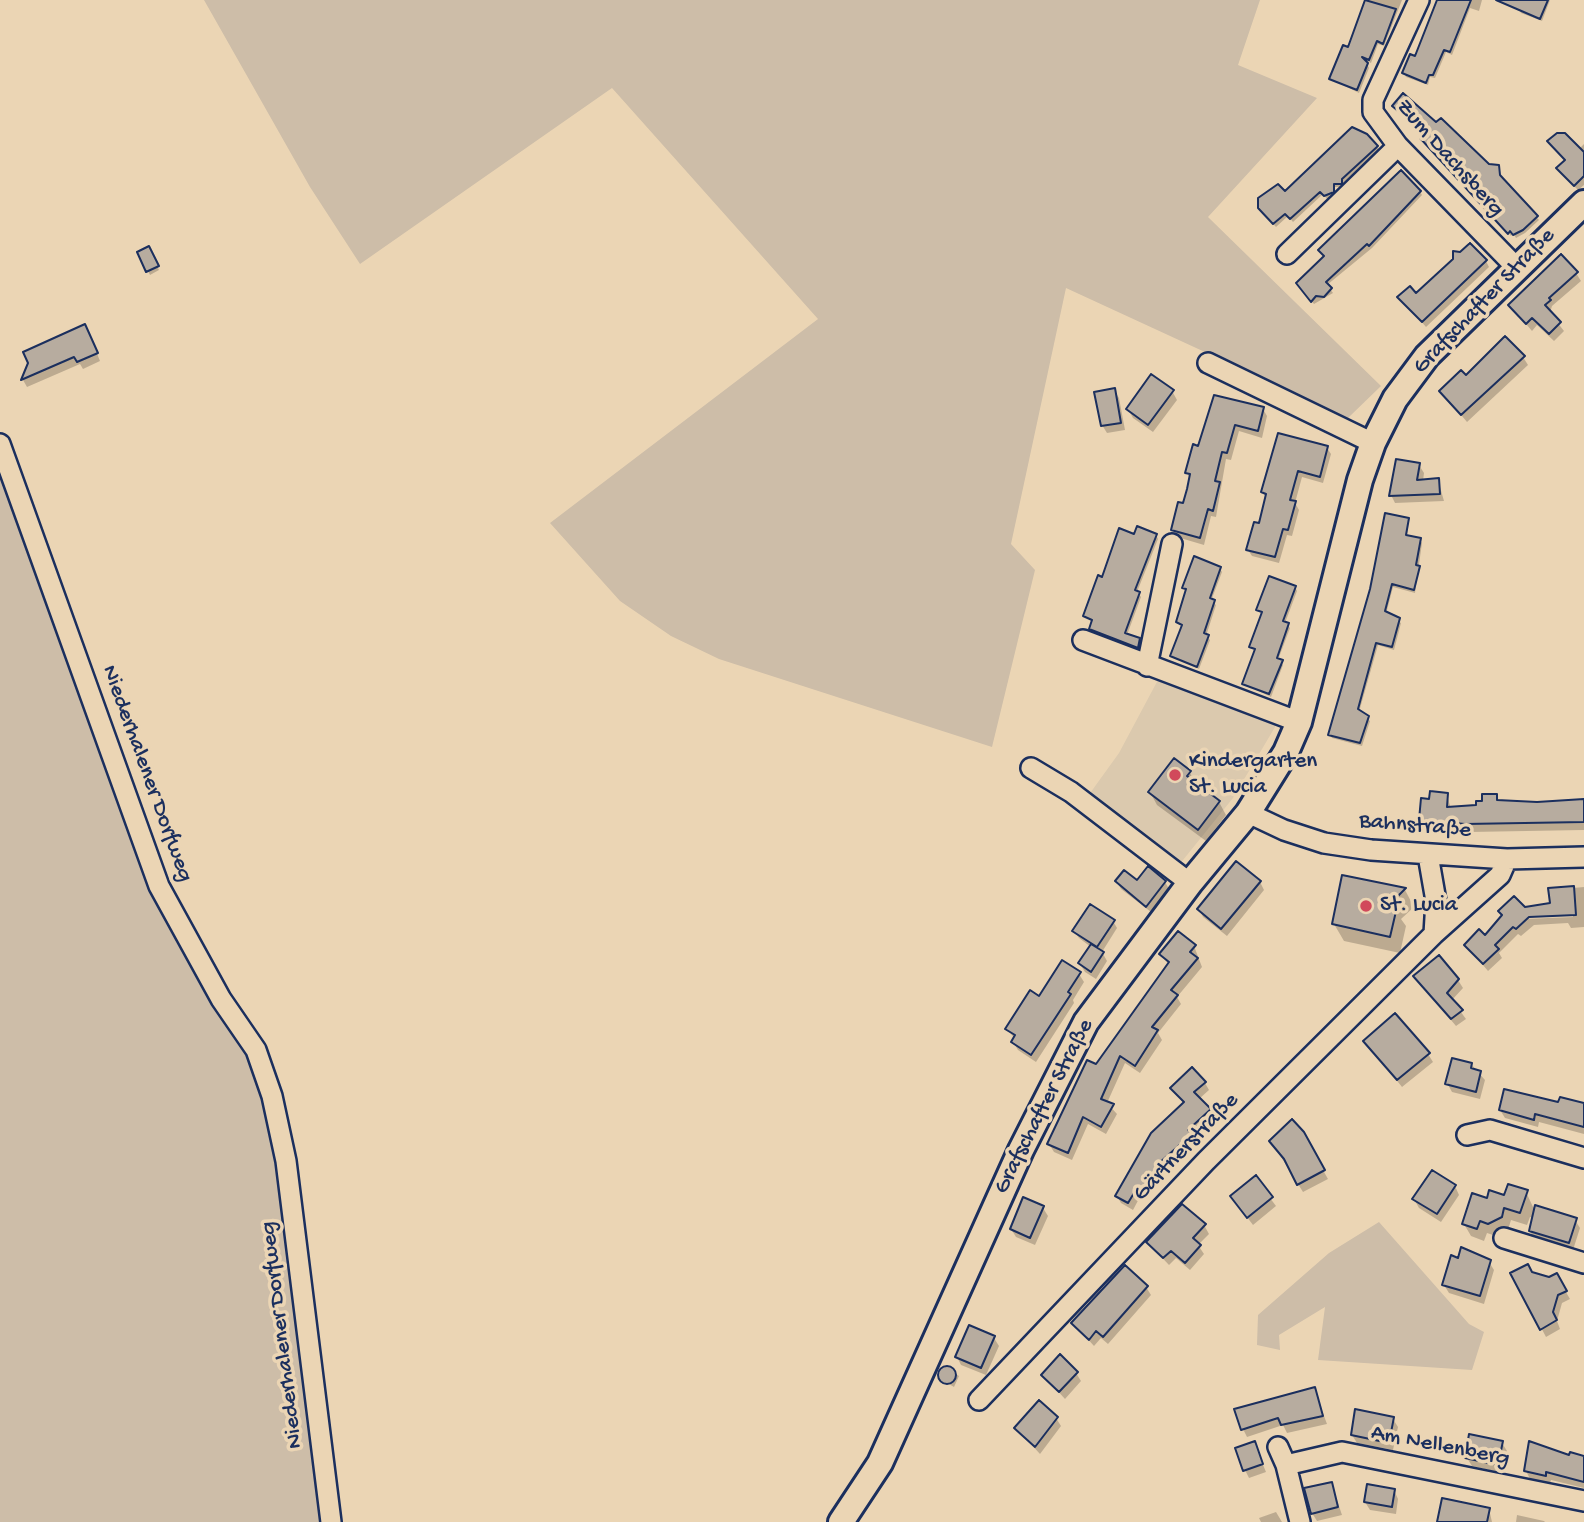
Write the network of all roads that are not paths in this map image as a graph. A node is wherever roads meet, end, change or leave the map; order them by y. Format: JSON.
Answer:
{"nodes":[{"id":1,"x":1419,"y":0,"type":"edge"},
{"id":2,"x":1398,"y":146,"type":"junction"},
{"id":3,"x":1584,"y":203,"type":"edge"},
{"id":4,"x":1287,"y":254,"type":"dead end"},
{"id":5,"x":1516,"y":267,"type":"junction"},
{"id":6,"x":1208,"y":363,"type":"dead end"},
{"id":7,"x":1373,"y":443,"type":"junction"},
{"id":8,"x":0,"y":444,"type":"edge"},
{"id":9,"x":1172,"y":544,"type":"dead end"},
{"id":10,"x":1083,"y":640,"type":"dead end"},
{"id":11,"x":1147,"y":666,"type":"junction"},
{"id":12,"x":1299,"y":722,"type":"junction"},
{"id":13,"x":1031,"y":768,"type":"dead end"},
{"id":14,"x":1248,"y":813,"type":"junction"},
{"id":15,"x":1428,"y":855,"type":"junction"},
{"id":16,"x":1584,"y":856,"type":"edge"},
{"id":17,"x":1507,"y":859,"type":"junction"},
{"id":18,"x":1190,"y":883,"type":"junction"},
{"id":19,"x":1434,"y":934,"type":"junction"},
{"id":20,"x":1467,"y":1135,"type":"dead end"},
{"id":21,"x":1584,"y":1158,"type":"edge"},
{"id":22,"x":1504,"y":1238,"type":"dead end"},
{"id":23,"x":1584,"y":1263,"type":"edge"},
{"id":24,"x":979,"y":1400,"type":"dead end"},
{"id":25,"x":1584,"y":1501,"type":"edge"},
{"id":26,"x":331,"y":1522,"type":"edge"},
{"id":27,"x":841,"y":1522,"type":"edge"},
{"id":28,"x":1300,"y":1522,"type":"edge"}],
"edges":[{"from":1,"to":2,"type":"street","name":"Zum Dachsberg"},
{"from":2,"to":4,"type":"street"},
{"from":2,"to":5,"type":"street","name":"Zum Dachsberg"},
{"from":3,"to":5,"type":"main road","name":"Grafschafter Straße"},
{"from":5,"to":7,"type":"main road","name":"Grafschafter Straße"},
{"from":6,"to":7,"type":"street"},
{"from":7,"to":12,"type":"main road","name":"Grafschafter Straße"},
{"from":8,"to":26,"type":"street","name":"Niederhalener Dorfweg"},
{"from":9,"to":11,"type":"street"},
{"from":10,"to":11,"type":"street"},
{"from":11,"to":12,"type":"street"},
{"from":12,"to":14,"type":"main road","name":"Grafschafter Straße"},
{"from":13,"to":18,"type":"street"},
{"from":14,"to":15,"type":"street","name":"Bahnstraße"},
{"from":14,"to":18,"type":"main road","name":"Grafschafter Straße"},
{"from":15,"to":17,"type":"street","name":"Bahnstraße"},
{"from":15,"to":19,"type":"street"},
{"from":16,"to":17,"type":"street","name":"Bahnstraße"},
{"from":17,"to":19,"type":"street","name":"Gärtnerstraße"},
{"from":18,"to":27,"type":"main road","name":"Grafschafter Straße"},
{"from":19,"to":24,"type":"street","name":"Gärtnerstraße"},
{"from":20,"to":21,"type":"street"},
{"from":22,"to":23,"type":"street"},
{"from":25,"to":28,"type":"street","name":"Am Nellenberg"}]}
